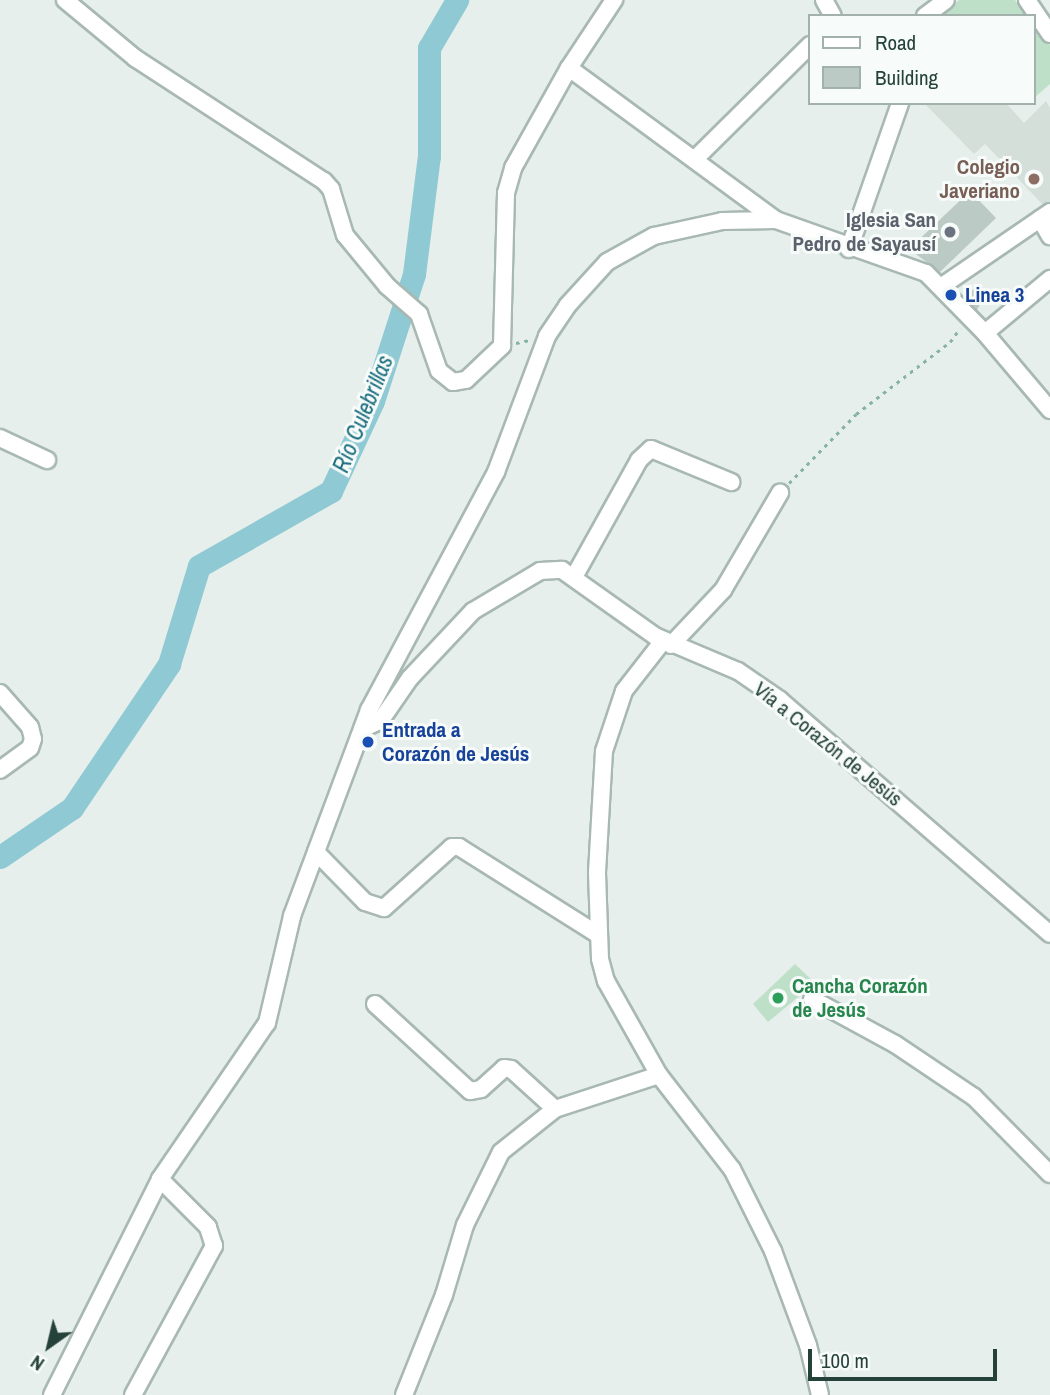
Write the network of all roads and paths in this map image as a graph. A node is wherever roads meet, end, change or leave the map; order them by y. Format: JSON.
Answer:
{"nodes":[{"id":1,"x":65,"y":0,"type":"edge"},
{"id":2,"x":614,"y":0,"type":"edge"},
{"id":3,"x":946,"y":0,"type":"edge"},
{"id":4,"x":1027,"y":0,"type":"edge"},
{"id":5,"x":928,"y":14,"type":"edge"},
{"id":6,"x":1050,"y":34,"type":"edge"},
{"id":7,"x":808,"y":47,"type":"edge"},
{"id":8,"x":569,"y":68,"type":"junction"},
{"id":9,"x":899,"y":105,"type":"edge"},
{"id":10,"x":695,"y":159,"type":"junction"},
{"id":11,"x":1045,"y":216,"type":"edge"},
{"id":12,"x":776,"y":219,"type":"junction"},
{"id":13,"x":1050,"y":236,"type":"edge"},
{"id":14,"x":849,"y":249,"type":"junction"},
{"id":15,"x":1050,"y":279,"type":"edge"},
{"id":16,"x":942,"y":286,"type":"junction"},
{"id":17,"x":968,"y":316,"type":"junction"},
{"id":18,"x":985,"y":333,"type":"junction"},
{"id":19,"x":547,"y":337,"type":"junction"},
{"id":20,"x":502,"y":346,"type":"junction"},
{"id":21,"x":1050,"y":410,"type":"edge"},
{"id":22,"x":0,"y":438,"type":"edge"},
{"id":23,"x":47,"y":460,"type":"dead end"},
{"id":24,"x":731,"y":482,"type":"dead end"},
{"id":25,"x":780,"y":493,"type":"joint"},
{"id":26,"x":575,"y":577,"type":"junction"},
{"id":27,"x":667,"y":643,"type":"junction"},
{"id":28,"x":0,"y":693,"type":"edge"},
{"id":29,"x":362,"y":729,"type":"junction"},
{"id":30,"x":0,"y":770,"type":"edge"},
{"id":31,"x":316,"y":852,"type":"junction"},
{"id":32,"x":1050,"y":934,"type":"edge"},
{"id":33,"x":599,"y":935,"type":"junction"},
{"id":34,"x":811,"y":999,"type":"dead end"},
{"id":35,"x":375,"y":1004,"type":"dead end"},
{"id":36,"x":659,"y":1075,"type":"junction"},
{"id":37,"x":555,"y":1109,"type":"junction"},
{"id":38,"x":1050,"y":1174,"type":"edge"},
{"id":39,"x":160,"y":1179,"type":"junction"},
{"id":40,"x":52,"y":1395,"type":"edge"},
{"id":41,"x":134,"y":1395,"type":"edge"},
{"id":42,"x":404,"y":1395,"type":"edge"},
{"id":43,"x":820,"y":1395,"type":"edge"}],
"edges":[{"from":1,"to":20,"type":"street"},
{"from":2,"to":8,"type":"street"},
{"from":3,"to":5,"type":"street"},
{"from":4,"to":6,"type":"street"},
{"from":7,"to":10,"type":"street"},
{"from":8,"to":10,"type":"street"},
{"from":8,"to":20,"type":"street"},
{"from":9,"to":14,"type":"street"},
{"from":10,"to":12,"type":"street"},
{"from":11,"to":13,"type":"street"},
{"from":11,"to":16,"type":"street"},
{"from":12,"to":14,"type":"street"},
{"from":12,"to":19,"type":"street"},
{"from":14,"to":16,"type":"street"},
{"from":15,"to":18,"type":"street"},
{"from":16,"to":17,"type":"street"},
{"from":17,"to":18,"type":"street"},
{"from":17,"to":25,"type":"path"},
{"from":18,"to":21,"type":"street"},
{"from":19,"to":20,"type":"path"},
{"from":19,"to":29,"type":"street"},
{"from":22,"to":23,"type":"street"},
{"from":24,"to":26,"type":"street"},
{"from":25,"to":27,"type":"street"},
{"from":26,"to":27,"type":"street","name":"Vía a Corazón de Jesús"},
{"from":26,"to":29,"type":"street","name":"Vía a Corazón de Jesús"},
{"from":27,"to":32,"type":"street","name":"Vía a Corazón de Jesús"},
{"from":27,"to":33,"type":"street"},
{"from":28,"to":30,"type":"street"},
{"from":29,"to":31,"type":"street"},
{"from":31,"to":33,"type":"street"},
{"from":31,"to":39,"type":"street"},
{"from":33,"to":36,"type":"street"},
{"from":34,"to":38,"type":"street"},
{"from":35,"to":37,"type":"street"},
{"from":36,"to":37,"type":"street"},
{"from":36,"to":43,"type":"street"},
{"from":37,"to":42,"type":"street"},
{"from":39,"to":40,"type":"street"},
{"from":39,"to":41,"type":"street"}]}
